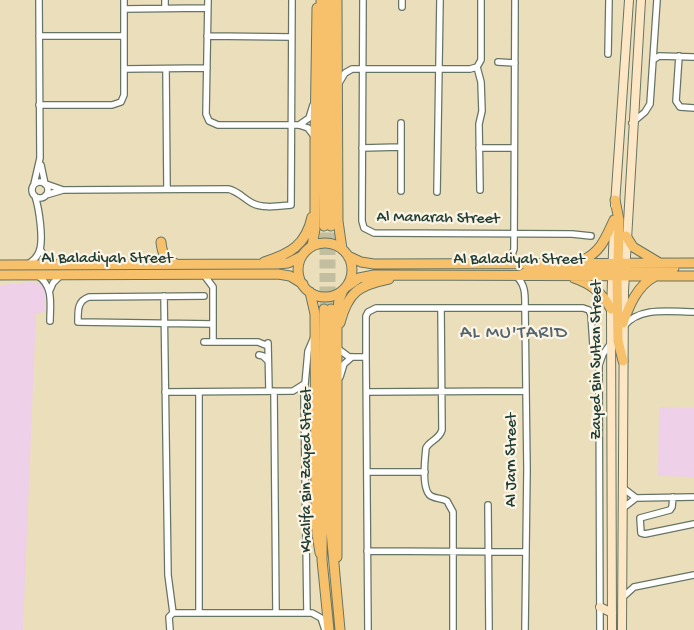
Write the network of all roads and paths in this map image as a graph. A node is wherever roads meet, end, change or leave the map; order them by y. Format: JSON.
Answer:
{"nodes":[{"id":1,"x":39,"y":0,"type":"edge"},
{"id":2,"x":124,"y":0,"type":"edge"},
{"id":3,"x":165,"y":0,"type":"edge"},
{"id":4,"x":208,"y":0,"type":"edge"},
{"id":5,"x":292,"y":0,"type":"edge"},
{"id":6,"x":319,"y":0,"type":"edge"},
{"id":7,"x":330,"y":0,"type":"edge"},
{"id":8,"x":337,"y":0,"type":"edge"},
{"id":9,"x":363,"y":0,"type":"edge"},
{"id":10,"x":402,"y":0,"type":"edge"},
{"id":11,"x":440,"y":0,"type":"edge"},
{"id":12,"x":481,"y":0,"type":"edge"},
{"id":13,"x":515,"y":0,"type":"edge"},
{"id":14,"x":609,"y":0,"type":"edge"},
{"id":15,"x":629,"y":0,"type":"edge"},
{"id":16,"x":641,"y":0,"type":"edge"},
{"id":17,"x":657,"y":0,"type":"edge"},
{"id":18,"x":402,"y":7,"type":"dead end"},
{"id":19,"x":165,"y":8,"type":"junction"},
{"id":20,"x":208,"y":8,"type":"junction"},
{"id":21,"x":124,"y":9,"type":"junction"},
{"id":22,"x":39,"y":36,"type":"junction"},
{"id":23,"x":124,"y":36,"type":"junction"},
{"id":24,"x":207,"y":36,"type":"junction"},
{"id":25,"x":292,"y":37,"type":"junction"},
{"id":26,"x":654,"y":50,"type":"junction"},
{"id":27,"x":608,"y":54,"type":"dead end"},
{"id":28,"x":659,"y":56,"type":"junction"},
{"id":29,"x":678,"y":56,"type":"junction"},
{"id":30,"x":693,"y":57,"type":"edge"},
{"id":31,"x":337,"y":59,"type":"junction"},
{"id":32,"x":653,"y":60,"type":"junction"},
{"id":33,"x":498,"y":62,"type":"dead end"},
{"id":34,"x":515,"y":62,"type":"junction"},
{"id":35,"x":477,"y":67,"type":"junction"},
{"id":36,"x":166,"y":68,"type":"junction"},
{"id":37,"x":207,"y":68,"type":"junction"},
{"id":38,"x":363,"y":68,"type":"junction"},
{"id":39,"x":440,"y":68,"type":"junction"},
{"id":40,"x":124,"y":69,"type":"junction"},
{"id":41,"x":352,"y":69,"type":"junction"},
{"id":42,"x":337,"y":86,"type":"junction"},
{"id":43,"x":315,"y":94,"type":"junction"},
{"id":44,"x":39,"y":105,"type":"junction"},
{"id":45,"x":694,"y":108,"type":"edge"},
{"id":46,"x":401,"y":123,"type":"dead end"},
{"id":47,"x":632,"y":123,"type":"junction"},
{"id":48,"x":291,"y":125,"type":"junction"},
{"id":49,"x":300,"y":125,"type":"junction"},
{"id":50,"x":315,"y":138,"type":"junction"},
{"id":51,"x":401,"y":147,"type":"junction"},
{"id":52,"x":362,"y":148,"type":"junction"},
{"id":53,"x":479,"y":148,"type":"junction"},
{"id":54,"x":514,"y":148,"type":"junction"},
{"id":55,"x":40,"y":158,"type":"junction"},
{"id":56,"x":34,"y":184,"type":"junction"},
{"id":57,"x":46,"y":184,"type":"junction"},
{"id":58,"x":167,"y":189,"type":"junction"},
{"id":59,"x":63,"y":190,"type":"junction"},
{"id":60,"x":480,"y":190,"type":"dead end"},
{"id":61,"x":401,"y":191,"type":"dead end"},
{"id":62,"x":437,"y":192,"type":"dead end"},
{"id":63,"x":35,"y":196,"type":"junction"},
{"id":64,"x":45,"y":196,"type":"junction"},
{"id":65,"x":615,"y":200,"type":"junction"},
{"id":66,"x":315,"y":202,"type":"junction"},
{"id":67,"x":40,"y":220,"type":"junction"},
{"id":68,"x":614,"y":220,"type":"junction"},
{"id":69,"x":514,"y":234,"type":"junction"},
{"id":70,"x":590,"y":236,"type":"dead end"},
{"id":71,"x":626,"y":236,"type":"junction"},
{"id":72,"x":161,"y":242,"type":"dead end"},
{"id":73,"x":312,"y":246,"type":"junction"},
{"id":74,"x":40,"y":249,"type":"junction"},
{"id":75,"x":514,"y":249,"type":"junction"},
{"id":76,"x":345,"y":253,"type":"junction"},
{"id":77,"x":302,"y":256,"type":"junction"},
{"id":78,"x":579,"y":262,"type":"junction"},
{"id":79,"x":658,"y":262,"type":"junction"},
{"id":80,"x":694,"y":262,"type":"edge"},
{"id":81,"x":505,"y":263,"type":"junction"},
{"id":82,"x":522,"y":263,"type":"junction"},
{"id":83,"x":178,"y":264,"type":"junction"},
{"id":84,"x":255,"y":264,"type":"junction"},
{"id":85,"x":0,"y":265,"type":"edge"},
{"id":86,"x":26,"y":265,"type":"junction"},
{"id":87,"x":54,"y":265,"type":"junction"},
{"id":88,"x":694,"y":266,"type":"edge"},
{"id":89,"x":618,"y":269,"type":"junction"},
{"id":90,"x":203,"y":274,"type":"junction"},
{"id":91,"x":222,"y":274,"type":"junction"},
{"id":92,"x":0,"y":275,"type":"edge"},
{"id":93,"x":37,"y":275,"type":"junction"},
{"id":94,"x":61,"y":275,"type":"junction"},
{"id":95,"x":402,"y":275,"type":"junction"},
{"id":96,"x":517,"y":276,"type":"junction"},
{"id":97,"x":533,"y":276,"type":"junction"},
{"id":98,"x":658,"y":276,"type":"junction"},
{"id":99,"x":694,"y":276,"type":"edge"},
{"id":100,"x":569,"y":277,"type":"junction"},
{"id":101,"x":302,"y":284,"type":"junction"},
{"id":102,"x":213,"y":287,"type":"junction"},
{"id":103,"x":344,"y":288,"type":"junction"},
{"id":104,"x":50,"y":290,"type":"junction"},
{"id":105,"x":525,"y":291,"type":"junction"},
{"id":106,"x":310,"y":292,"type":"junction"},
{"id":107,"x":164,"y":296,"type":"junction"},
{"id":108,"x":204,"y":296,"type":"dead end"},
{"id":109,"x":441,"y":308,"type":"junction"},
{"id":110,"x":525,"y":308,"type":"junction"},
{"id":111,"x":611,"y":310,"type":"junction"},
{"id":112,"x":694,"y":312,"type":"edge"},
{"id":113,"x":50,"y":322,"type":"dead end"},
{"id":114,"x":165,"y":324,"type":"junction"},
{"id":115,"x":213,"y":324,"type":"junction"},
{"id":116,"x":623,"y":325,"type":"junction"},
{"id":117,"x":337,"y":333,"type":"junction"},
{"id":118,"x":315,"y":335,"type":"junction"},
{"id":119,"x":204,"y":342,"type":"dead end"},
{"id":120,"x":213,"y":342,"type":"junction"},
{"id":121,"x":611,"y":343,"type":"junction"},
{"id":122,"x":268,"y":346,"type":"junction"},
{"id":123,"x":593,"y":346,"type":"dead end"},
{"id":124,"x":337,"y":348,"type":"junction"},
{"id":125,"x":352,"y":357,"type":"junction"},
{"id":126,"x":366,"y":357,"type":"junction"},
{"id":127,"x":623,"y":361,"type":"junction"},
{"id":128,"x":268,"y":362,"type":"junction"},
{"id":129,"x":304,"y":384,"type":"junction"},
{"id":130,"x":337,"y":386,"type":"junction"},
{"id":131,"x":293,"y":390,"type":"junction"},
{"id":132,"x":271,"y":391,"type":"junction"},
{"id":133,"x":526,"y":391,"type":"junction"},
{"id":134,"x":165,"y":392,"type":"junction"},
{"id":135,"x":199,"y":392,"type":"junction"},
{"id":136,"x":367,"y":392,"type":"junction"},
{"id":137,"x":442,"y":392,"type":"junction"},
{"id":138,"x":304,"y":398,"type":"junction"},
{"id":139,"x":367,"y":472,"type":"junction"},
{"id":140,"x":425,"y":472,"type":"junction"},
{"id":141,"x":623,"y":488,"type":"junction"},
{"id":142,"x":673,"y":497,"type":"junction"},
{"id":143,"x":694,"y":497,"type":"edge"},
{"id":144,"x":636,"y":498,"type":"junction"},
{"id":145,"x":488,"y":505,"type":"dead end"},
{"id":146,"x":623,"y":508,"type":"junction"},
{"id":147,"x":694,"y":524,"type":"edge"},
{"id":148,"x":453,"y":551,"type":"junction"},
{"id":149,"x":488,"y":551,"type":"junction"},
{"id":150,"x":367,"y":552,"type":"junction"},
{"id":151,"x":526,"y":552,"type":"junction"},
{"id":152,"x":322,"y":560,"type":"junction"},
{"id":153,"x":694,"y":575,"type":"edge"},
{"id":154,"x":334,"y":577,"type":"junction"},
{"id":155,"x":623,"y":581,"type":"junction"},
{"id":156,"x":634,"y":586,"type":"junction"},
{"id":157,"x":623,"y":596,"type":"junction"},
{"id":158,"x":600,"y":607,"type":"junction"},
{"id":159,"x":173,"y":613,"type":"junction"},
{"id":160,"x":199,"y":613,"type":"junction"},
{"id":161,"x":276,"y":613,"type":"junction"},
{"id":162,"x":307,"y":613,"type":"junction"},
{"id":163,"x":612,"y":614,"type":"junction"},
{"id":164,"x":170,"y":630,"type":"edge"},
{"id":165,"x":325,"y":630,"type":"edge"},
{"id":166,"x":329,"y":630,"type":"edge"},
{"id":167,"x":340,"y":630,"type":"edge"},
{"id":168,"x":368,"y":630,"type":"edge"},
{"id":169,"x":453,"y":630,"type":"edge"},
{"id":170,"x":489,"y":630,"type":"edge"},
{"id":171,"x":525,"y":630,"type":"edge"},
{"id":172,"x":600,"y":630,"type":"edge"},
{"id":173,"x":612,"y":630,"type":"edge"},
{"id":174,"x":622,"y":630,"type":"edge"}],
"edges":[{"from":1,"to":22,"type":"street"},
{"from":2,"to":21,"type":"street"},
{"from":3,"to":19,"type":"street"},
{"from":4,"to":20,"type":"street"},
{"from":5,"to":25,"type":"street"},
{"from":6,"to":7,"type":"main road"},
{"from":6,"to":43,"type":"main road"},
{"from":8,"to":31,"type":"main road"},
{"from":9,"to":38,"type":"street","name":"Al Manarah Street"},
{"from":10,"to":18,"type":"street"},
{"from":11,"to":39,"type":"street"},
{"from":12,"to":35,"type":"street"},
{"from":13,"to":34,"type":"street"},
{"from":14,"to":27,"type":"street"},
{"from":15,"to":65,"type":"main road","name":"Zayed Bin Sultan Street"},
{"from":16,"to":47,"type":"main road","name":"Zayed Bin Sultan Street"},
{"from":17,"to":26,"type":"street"},
{"from":19,"to":20,"type":"street"},
{"from":19,"to":21,"type":"street"},
{"from":20,"to":24,"type":"street"},
{"from":21,"to":23,"type":"street"},
{"from":22,"to":23,"type":"street"},
{"from":22,"to":44,"type":"street"},
{"from":23,"to":40,"type":"street"},
{"from":24,"to":25,"type":"street"},
{"from":24,"to":37,"type":"street"},
{"from":25,"to":48,"type":"street"},
{"from":26,"to":28,"type":"street"},
{"from":26,"to":32,"type":"street"},
{"from":28,"to":29,"type":"street"},
{"from":28,"to":32,"type":"street"},
{"from":29,"to":30,"type":"street"},
{"from":29,"to":45,"type":"street"},
{"from":31,"to":41,"type":"street"},
{"from":31,"to":42,"type":"main road"},
{"from":32,"to":47,"type":"street"},
{"from":33,"to":34,"type":"street"},
{"from":34,"to":54,"type":"street"},
{"from":35,"to":39,"type":"street"},
{"from":35,"to":53,"type":"street"},
{"from":36,"to":37,"type":"street"},
{"from":36,"to":40,"type":"street"},
{"from":36,"to":58,"type":"street"},
{"from":37,"to":48,"type":"street"},
{"from":38,"to":39,"type":"street"},
{"from":38,"to":41,"type":"street"},
{"from":38,"to":52,"type":"street","name":"Al Manarah Street"},
{"from":39,"to":62,"type":"street"},
{"from":40,"to":44,"type":"street"},
{"from":41,"to":42,"type":"street"},
{"from":42,"to":76,"type":"main road"},
{"from":43,"to":49,"type":"street"},
{"from":43,"to":50,"type":"main road"},
{"from":44,"to":55,"type":"street"},
{"from":46,"to":51,"type":"street"},
{"from":47,"to":71,"type":"main road","name":"Zayed Bin Sultan Street"},
{"from":48,"to":49,"type":"street"},
{"from":48,"to":58,"type":"street"},
{"from":49,"to":50,"type":"street"},
{"from":50,"to":66,"type":"main road"},
{"from":51,"to":52,"type":"street"},
{"from":51,"to":61,"type":"street"},
{"from":52,"to":69,"type":"street","name":"Al Manarah Street"},
{"from":53,"to":54,"type":"street"},
{"from":53,"to":60,"type":"street"},
{"from":54,"to":69,"type":"street"},
{"from":55,"to":56,"type":"street"},
{"from":55,"to":57,"type":"street"},
{"from":56,"to":57,"type":"street"},
{"from":56,"to":63,"type":"street"},
{"from":57,"to":59,"type":"street"},
{"from":57,"to":64,"type":"street"},
{"from":58,"to":59,"type":"street"},
{"from":59,"to":64,"type":"street"},
{"from":63,"to":64,"type":"street"},
{"from":63,"to":67,"type":"street"},
{"from":64,"to":67,"type":"street"},
{"from":65,"to":68,"type":"main road","name":"Zayed Bin Sultan Street"},
{"from":65,"to":89,"type":"main road"},
{"from":66,"to":73,"type":"main road"},
{"from":66,"to":84,"type":"main road"},
{"from":67,"to":74,"type":"street"},
{"from":68,"to":78,"type":"main road"},
{"from":68,"to":89,"type":"main road","name":"Zayed Bin Sultan Street"},
{"from":69,"to":70,"type":"street","name":"Al Manarah Street"},
{"from":69,"to":75,"type":"street"},
{"from":71,"to":79,"type":"main road"},
{"from":71,"to":89,"type":"main road","name":"Zayed Bin Sultan Street"},
{"from":72,"to":83,"type":"main road"},
{"from":73,"to":76,"type":"main road"},
{"from":73,"to":77,"type":"main road"},
{"from":74,"to":86,"type":"street"},
{"from":74,"to":87,"type":"street"},
{"from":75,"to":81,"type":"street"},
{"from":75,"to":82,"type":"street"},
{"from":76,"to":81,"type":"main road","name":"Al Baladiyah Street"},
{"from":76,"to":103,"type":"main road"},
{"from":77,"to":84,"type":"main road","name":"Al Baladiyah Street"},
{"from":77,"to":101,"type":"main road"},
{"from":78,"to":82,"type":"main road","name":"Al Baladiyah Street"},
{"from":78,"to":89,"type":"main road","name":"Al Baladiyah Street"},
{"from":79,"to":80,"type":"main road","name":"Al Baladiyah Street"},
{"from":79,"to":89,"type":"main road","name":"Al Baladiyah Street"},
{"from":81,"to":82,"type":"main road","name":"Al Baladiyah Street"},
{"from":83,"to":84,"type":"main road","name":"Al Baladiyah Street"},
{"from":83,"to":87,"type":"main road","name":"Al Baladiyah Street"},
{"from":85,"to":86,"type":"main road","name":"Al Baladiyah Street"},
{"from":86,"to":87,"type":"main road","name":"Al Baladiyah Street"},
{"from":88,"to":89,"type":"main road"},
{"from":89,"to":96,"type":"main road"},
{"from":89,"to":98,"type":"main road","name":"Al Baladiyah Street"},
{"from":89,"to":100,"type":"main road","name":"Al Baladiyah Street"},
{"from":89,"to":111,"type":"main road","name":"Zayed Bin Sultan Street"},
{"from":89,"to":116,"type":"main road","name":"Zayed Bin Sultan Street"},
{"from":89,"to":127,"type":"main road"},
{"from":90,"to":91,"type":"main road","name":"Al Baladiyah Street"},
{"from":90,"to":94,"type":"main road","name":"Al Baladiyah Street"},
{"from":90,"to":102,"type":"street"},
{"from":91,"to":101,"type":"main road","name":"Al Baladiyah Street"},
{"from":91,"to":102,"type":"street"},
{"from":92,"to":93,"type":"main road","name":"Al Baladiyah Street"},
{"from":93,"to":94,"type":"main road","name":"Al Baladiyah Street"},
{"from":93,"to":104,"type":"street"},
{"from":94,"to":104,"type":"street"},
{"from":95,"to":96,"type":"main road","name":"Al Baladiyah Street"},
{"from":95,"to":103,"type":"main road","name":"Al Baladiyah Street"},
{"from":95,"to":117,"type":"main road"},
{"from":96,"to":97,"type":"main road","name":"Al Baladiyah Street"},
{"from":96,"to":105,"type":"street"},
{"from":97,"to":100,"type":"main road","name":"Al Baladiyah Street"},
{"from":97,"to":105,"type":"street","name":"Al Jarn Street"},
{"from":98,"to":99,"type":"main road","name":"Al Baladiyah Street"},
{"from":98,"to":116,"type":"main road"},
{"from":100,"to":111,"type":"main road"},
{"from":101,"to":106,"type":"main road"},
{"from":102,"to":115,"type":"street"},
{"from":103,"to":106,"type":"main road"},
{"from":103,"to":117,"type":"main road"},
{"from":104,"to":113,"type":"street"},
{"from":105,"to":110,"type":"street","name":"Al Jarn Street"},
{"from":106,"to":118,"type":"main road"},
{"from":107,"to":108,"type":"street"},
{"from":107,"to":114,"type":"street"},
{"from":107,"to":114,"type":"street"},
{"from":109,"to":110,"type":"street"},
{"from":109,"to":126,"type":"street"},
{"from":109,"to":137,"type":"street"},
{"from":110,"to":123,"type":"street"},
{"from":110,"to":133,"type":"street","name":"Al Jarn Street"},
{"from":111,"to":121,"type":"main road","name":"Zayed Bin Sultan Street"},
{"from":112,"to":116,"type":"street"},
{"from":114,"to":115,"type":"street"},
{"from":114,"to":134,"type":"street"},
{"from":115,"to":120,"type":"street"},
{"from":116,"to":127,"type":"main road","name":"Zayed Bin Sultan Street"},
{"from":117,"to":124,"type":"main road"},
{"from":118,"to":129,"type":"street"},
{"from":118,"to":152,"type":"main road"},
{"from":119,"to":120,"type":"street"},
{"from":120,"to":122,"type":"street"},
{"from":121,"to":158,"type":"street"},
{"from":121,"to":163,"type":"main road","name":"Zayed Bin Sultan Street"},
{"from":122,"to":128,"type":"street"},
{"from":122,"to":128,"type":"street"},
{"from":124,"to":125,"type":"street"},
{"from":124,"to":130,"type":"main road"},
{"from":125,"to":126,"type":"street"},
{"from":125,"to":130,"type":"street"},
{"from":126,"to":136,"type":"street"},
{"from":127,"to":141,"type":"main road","name":"Zayed Bin Sultan Street"},
{"from":128,"to":132,"type":"street"},
{"from":129,"to":131,"type":"street"},
{"from":129,"to":138,"type":"street"},
{"from":130,"to":154,"type":"main road"},
{"from":131,"to":132,"type":"street"},
{"from":131,"to":138,"type":"street"},
{"from":132,"to":135,"type":"street"},
{"from":132,"to":161,"type":"street"},
{"from":133,"to":137,"type":"street"},
{"from":133,"to":151,"type":"street","name":"Al Jarn Street"},
{"from":134,"to":135,"type":"street"},
{"from":134,"to":159,"type":"street"},
{"from":135,"to":160,"type":"street"},
{"from":136,"to":137,"type":"street"},
{"from":136,"to":139,"type":"street"},
{"from":137,"to":140,"type":"street"},
{"from":138,"to":162,"type":"street"},
{"from":139,"to":140,"type":"street"},
{"from":139,"to":150,"type":"street"},
{"from":140,"to":148,"type":"street"},
{"from":141,"to":144,"type":"street"},
{"from":141,"to":146,"type":"main road","name":"Zayed Bin Sultan Street"},
{"from":142,"to":143,"type":"street"},
{"from":142,"to":144,"type":"street"},
{"from":142,"to":147,"type":"street"},
{"from":144,"to":146,"type":"street"},
{"from":145,"to":149,"type":"street"},
{"from":146,"to":155,"type":"main road","name":"Zayed Bin Sultan Street"},
{"from":148,"to":149,"type":"street"},
{"from":148,"to":150,"type":"street"},
{"from":148,"to":169,"type":"street"},
{"from":149,"to":151,"type":"street"},
{"from":149,"to":170,"type":"street"},
{"from":150,"to":168,"type":"street"},
{"from":151,"to":171,"type":"street","name":"Al Jarn Street"},
{"from":152,"to":154,"type":"main road","name":"Khalifa Bin Zayed Street"},
{"from":152,"to":166,"type":"main road","name":"Khalifa Bin Zayed Street"},
{"from":153,"to":156,"type":"street"},
{"from":154,"to":167,"type":"main road","name":"Khalifa Bin Zayed Street"},
{"from":155,"to":156,"type":"street"},
{"from":155,"to":157,"type":"main road","name":"Zayed Bin Sultan Street"},
{"from":156,"to":157,"type":"street"},
{"from":157,"to":174,"type":"main road","name":"Zayed Bin Sultan Street"},
{"from":158,"to":163,"type":"main road"},
{"from":158,"to":172,"type":"street"},
{"from":159,"to":160,"type":"street"},
{"from":159,"to":164,"type":"street"},
{"from":160,"to":161,"type":"street"},
{"from":161,"to":162,"type":"street"},
{"from":162,"to":165,"type":"street"},
{"from":163,"to":173,"type":"main road","name":"Zayed Bin Sultan Street"}]}
